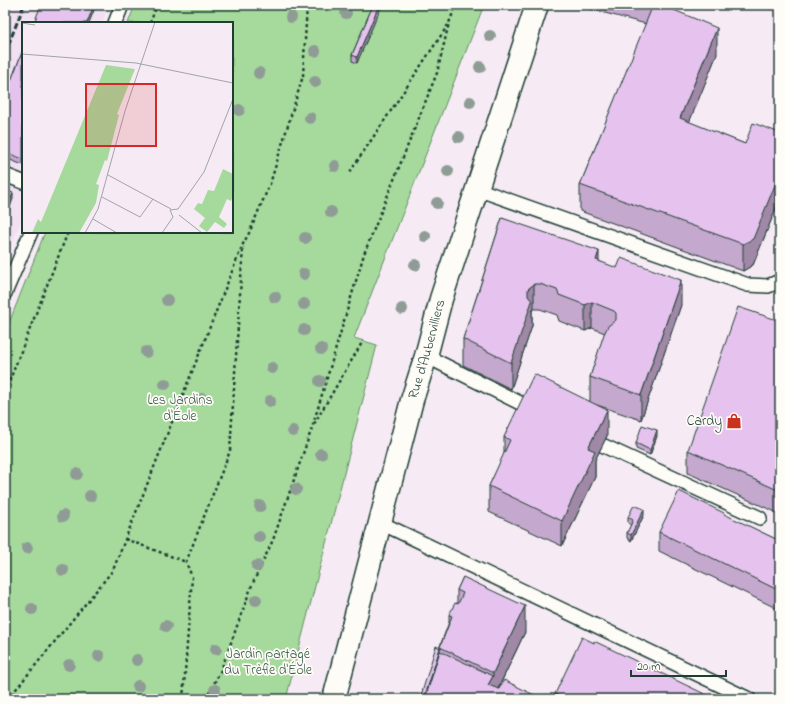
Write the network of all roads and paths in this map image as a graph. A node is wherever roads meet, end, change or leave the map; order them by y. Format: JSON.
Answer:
{"nodes":[{"id":1,"x":122,"y":5,"type":"edge"},
{"id":2,"x":157,"y":5,"type":"edge"},
{"id":3,"x":307,"y":5,"type":"edge"},
{"id":4,"x":456,"y":5,"type":"edge"},
{"id":5,"x":537,"y":5,"type":"edge"},
{"id":6,"x":115,"y":22,"type":"edge"},
{"id":7,"x":150,"y":22,"type":"edge"},
{"id":8,"x":449,"y":23,"type":"junction"},
{"id":9,"x":350,"y":172,"type":"dead end"},
{"id":10,"x":5,"y":175,"type":"edge"},
{"id":11,"x":22,"y":182,"type":"edge"},
{"id":12,"x":477,"y":189,"type":"junction"},
{"id":13,"x":31,"y":233,"type":"edge"},
{"id":14,"x":68,"y":233,"type":"edge"},
{"id":15,"x":243,"y":244,"type":"junction"},
{"id":16,"x":780,"y":281,"type":"edge"},
{"id":17,"x":5,"y":293,"type":"edge"},
{"id":18,"x":363,"y":341,"type":"dead end"},
{"id":19,"x":426,"y":356,"type":"junction"},
{"id":20,"x":5,"y":392,"type":"edge"},
{"id":21,"x":530,"y":408,"type":"edge"},
{"id":22,"x":312,"y":428,"type":"junction"},
{"id":23,"x":602,"y":445,"type":"edge"},
{"id":24,"x":760,"y":518,"type":"dead end"},
{"id":25,"x":379,"y":522,"type":"junction"},
{"id":26,"x":125,"y":539,"type":"junction"},
{"id":27,"x":186,"y":562,"type":"junction"},
{"id":28,"x":8,"y":699,"type":"edge"},
{"id":29,"x":183,"y":699,"type":"edge"},
{"id":30,"x":206,"y":699,"type":"edge"},
{"id":31,"x":334,"y":699,"type":"edge"},
{"id":32,"x":749,"y":699,"type":"edge"}],
"edges":[{"from":1,"to":6,"type":"lane"},
{"from":2,"to":7,"type":"path"},
{"from":3,"to":15,"type":"path"},
{"from":4,"to":8,"type":"path"},
{"from":5,"to":12,"type":"street","name":"Rue d'Aubervilliers"},
{"from":8,"to":9,"type":"path"},
{"from":8,"to":22,"type":"path"},
{"from":10,"to":11,"type":"lane"},
{"from":12,"to":16,"type":"lane"},
{"from":12,"to":19,"type":"street","name":"Rue d'Aubervilliers"},
{"from":13,"to":17,"type":"lane"},
{"from":14,"to":20,"type":"path"},
{"from":15,"to":26,"type":"path"},
{"from":15,"to":27,"type":"path"},
{"from":18,"to":22,"type":"path"},
{"from":19,"to":21,"type":"lane"},
{"from":19,"to":25,"type":"street","name":"Rue d'Aubervilliers"},
{"from":22,"to":30,"type":"path"},
{"from":23,"to":24,"type":"lane"},
{"from":25,"to":31,"type":"street","name":"Rue d'Aubervilliers"},
{"from":25,"to":32,"type":"lane"},
{"from":26,"to":27,"type":"path"},
{"from":26,"to":28,"type":"path"},
{"from":27,"to":29,"type":"path"}]}
